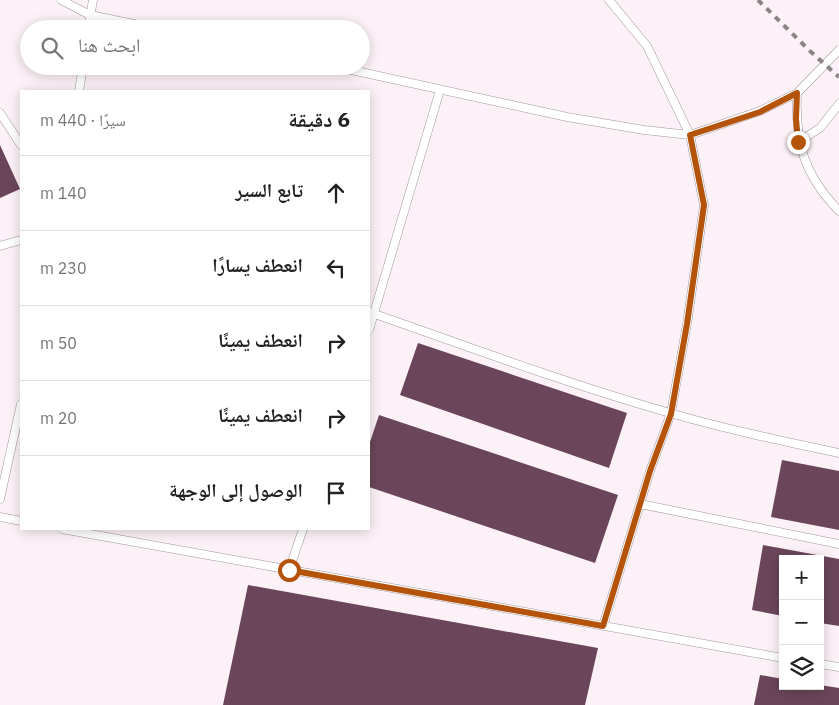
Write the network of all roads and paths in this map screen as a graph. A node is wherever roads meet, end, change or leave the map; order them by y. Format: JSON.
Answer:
{"nodes":[{"id":1,"x":61,"y":0,"type":"edge"},
{"id":2,"x":93,"y":0,"type":"edge"},
{"id":3,"x":609,"y":0,"type":"edge"},
{"id":4,"x":90,"y":15,"type":"junction"},
{"id":5,"x":89,"y":20,"type":"edge"},
{"id":6,"x":114,"y":20,"type":"edge"},
{"id":7,"x":839,"y":50,"type":"edge"},
{"id":8,"x":370,"y":74,"type":"edge"},
{"id":9,"x":82,"y":75,"type":"edge"},
{"id":10,"x":79,"y":90,"type":"edge"},
{"id":11,"x":440,"y":90,"type":"junction"},
{"id":12,"x":797,"y":93,"type":"junction"},
{"id":13,"x":839,"y":104,"type":"edge"},
{"id":14,"x":0,"y":113,"type":"edge"},
{"id":15,"x":690,"y":135,"type":"junction"},
{"id":16,"x":798,"y":142,"type":"junction"},
{"id":17,"x":20,"y":144,"type":"edge"},
{"id":18,"x":839,"y":211,"type":"edge"},
{"id":19,"x":20,"y":240,"type":"edge"},
{"id":20,"x":0,"y":246,"type":"edge"},
{"id":21,"x":371,"y":313,"type":"edge"},
{"id":22,"x":20,"y":409,"type":"edge"},
{"id":23,"x":671,"y":414,"type":"junction"},
{"id":24,"x":839,"y":452,"type":"edge"},
{"id":25,"x":0,"y":499,"type":"edge"},
{"id":26,"x":640,"y":504,"type":"junction"},
{"id":27,"x":0,"y":517,"type":"edge"},
{"id":28,"x":20,"y":521,"type":"edge"},
{"id":29,"x":68,"y":530,"type":"edge"},
{"id":30,"x":303,"y":530,"type":"edge"},
{"id":31,"x":839,"y":544,"type":"edge"},
{"id":32,"x":289,"y":570,"type":"junction"},
{"id":33,"x":603,"y":626,"type":"junction"},
{"id":34,"x":779,"y":657,"type":"edge"},
{"id":35,"x":824,"y":665,"type":"edge"},
{"id":36,"x":839,"y":667,"type":"edge"}],
"edges":[{"from":1,"to":4,"type":"lane"},
{"from":2,"to":4,"type":"lane"},
{"from":3,"to":15,"type":"lane"},
{"from":4,"to":5,"type":"lane"},
{"from":4,"to":6,"type":"lane"},
{"from":7,"to":12,"type":"lane"},
{"from":8,"to":11,"type":"lane"},
{"from":9,"to":10,"type":"lane"},
{"from":11,"to":15,"type":"lane"},
{"from":11,"to":21,"type":"lane"},
{"from":12,"to":15,"type":"lane"},
{"from":12,"to":16,"type":"lane"},
{"from":13,"to":16,"type":"lane"},
{"from":14,"to":17,"type":"lane"},
{"from":15,"to":23,"type":"lane"},
{"from":16,"to":18,"type":"lane"},
{"from":19,"to":20,"type":"lane"},
{"from":21,"to":23,"type":"lane"},
{"from":22,"to":25,"type":"lane"},
{"from":23,"to":24,"type":"lane"},
{"from":23,"to":26,"type":"lane"},
{"from":26,"to":31,"type":"lane"},
{"from":26,"to":33,"type":"lane"},
{"from":27,"to":28,"type":"lane"},
{"from":29,"to":32,"type":"lane"},
{"from":30,"to":32,"type":"lane"},
{"from":32,"to":33,"type":"lane"},
{"from":33,"to":34,"type":"lane"},
{"from":35,"to":36,"type":"lane"}]}
